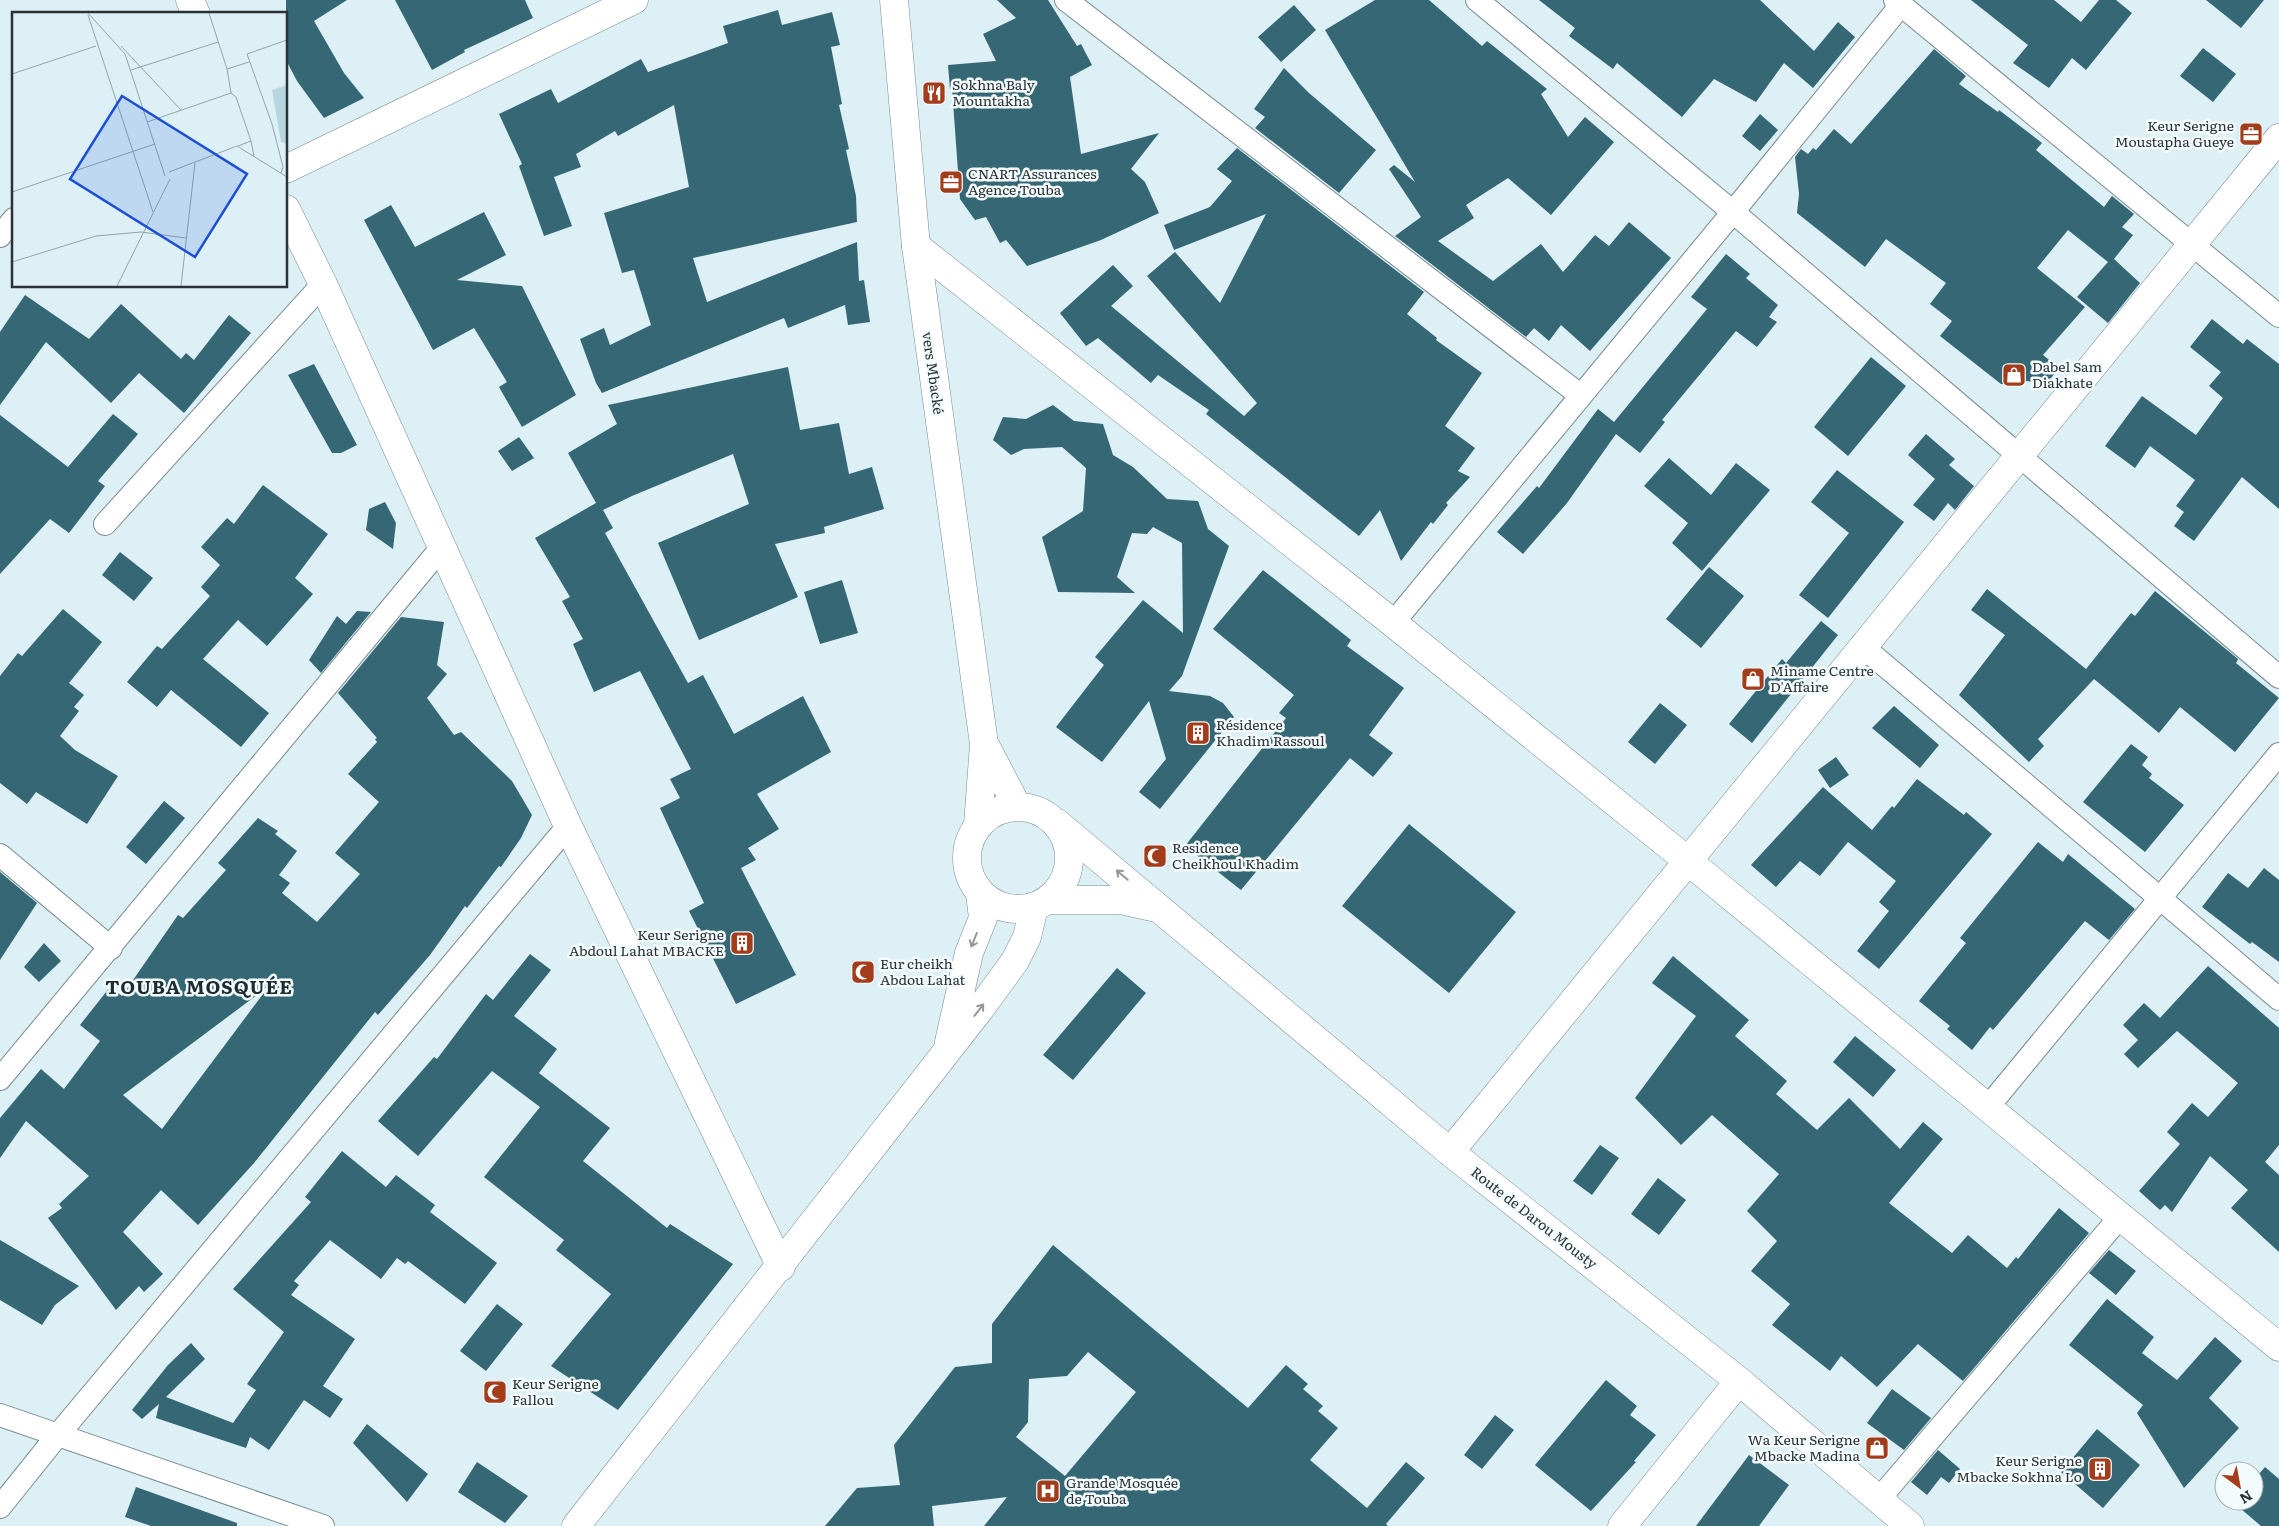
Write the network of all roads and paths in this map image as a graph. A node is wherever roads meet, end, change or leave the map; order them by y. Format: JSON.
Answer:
{"nodes":[{"id":1,"x":634,"y":0,"type":"edge"},
{"id":2,"x":894,"y":0,"type":"edge"},
{"id":3,"x":1066,"y":0,"type":"edge"},
{"id":4,"x":1476,"y":0,"type":"edge"},
{"id":5,"x":1898,"y":3,"type":"edge"},
{"id":6,"x":2279,"y":138,"type":"edge"},
{"id":7,"x":288,"y":168,"type":"edge"},
{"id":8,"x":1734,"y":212,"type":"junction"},
{"id":9,"x":288,"y":213,"type":"edge"},
{"id":10,"x":12,"y":221,"type":"edge"},
{"id":11,"x":0,"y":236,"type":"edge"},
{"id":12,"x":2191,"y":242,"type":"junction"},
{"id":13,"x":916,"y":246,"type":"junction"},
{"id":14,"x":323,"y":284,"type":"junction"},
{"id":15,"x":2279,"y":316,"type":"edge"},
{"id":16,"x":1580,"y":395,"type":"junction"},
{"id":17,"x":2019,"y":455,"type":"junction"},
{"id":18,"x":105,"y":524,"type":"dead end"},
{"id":19,"x":442,"y":546,"type":"junction"},
{"id":20,"x":1393,"y":622,"type":"junction"},
{"id":21,"x":1863,"y":647,"type":"junction"},
{"id":22,"x":2279,"y":677,"type":"edge"},
{"id":23,"x":984,"y":744,"type":"junction"},
{"id":24,"x":2279,"y":754,"type":"edge"},
{"id":25,"x":1017,"y":806,"type":"junction"},
{"id":26,"x":1057,"y":823,"type":"junction"},
{"id":27,"x":568,"y":826,"type":"junction"},
{"id":28,"x":978,"y":826,"type":"junction"},
{"id":29,"x":0,"y":855,"type":"edge"},
{"id":30,"x":1688,"y":861,"type":"junction"},
{"id":31,"x":980,"y":893,"type":"junction"},
{"id":32,"x":2161,"y":897,"type":"junction"},
{"id":33,"x":1041,"y":904,"type":"junction"},
{"id":34,"x":1158,"y":908,"type":"junction"},
{"id":35,"x":111,"y":948,"type":"junction"},
{"id":36,"x":2279,"y":999,"type":"edge"},
{"id":37,"x":948,"y":1048,"type":"junction"},
{"id":38,"x":0,"y":1079,"type":"edge"},
{"id":39,"x":1988,"y":1107,"type":"junction"},
{"id":40,"x":1450,"y":1152,"type":"junction"},
{"id":41,"x":2120,"y":1217,"type":"junction"},
{"id":42,"x":781,"y":1267,"type":"junction"},
{"id":43,"x":2279,"y":1347,"type":"edge"},
{"id":44,"x":1739,"y":1380,"type":"junction"},
{"id":45,"x":0,"y":1415,"type":"edge"},
{"id":46,"x":57,"y":1436,"type":"junction"},
{"id":47,"x":1878,"y":1499,"type":"junction"},
{"id":48,"x":0,"y":1507,"type":"edge"},
{"id":49,"x":323,"y":1526,"type":"edge"},
{"id":50,"x":576,"y":1526,"type":"edge"},
{"id":51,"x":1622,"y":1526,"type":"edge"},
{"id":52,"x":1910,"y":1526,"type":"edge"}],
"edges":[{"from":1,"to":7,"type":"main road"},
{"from":2,"to":13,"type":"main road","name":"vers Mbacké"},
{"from":3,"to":16,"type":"street"},
{"from":4,"to":8,"type":"street"},
{"from":5,"to":8,"type":"street"},
{"from":5,"to":12,"type":"street"},
{"from":6,"to":12,"type":"main road"},
{"from":8,"to":16,"type":"street"},
{"from":8,"to":17,"type":"street"},
{"from":9,"to":14,"type":"main road"},
{"from":10,"to":11,"type":"street"},
{"from":12,"to":15,"type":"street"},
{"from":12,"to":17,"type":"main road"},
{"from":13,"to":20,"type":"main road"},
{"from":13,"to":23,"type":"main road","name":"vers Mbacké"},
{"from":14,"to":18,"type":"street"},
{"from":14,"to":19,"type":"main road"},
{"from":16,"to":20,"type":"street"},
{"from":17,"to":21,"type":"main road"},
{"from":17,"to":22,"type":"street"},
{"from":19,"to":27,"type":"main road"},
{"from":19,"to":35,"type":"street"},
{"from":20,"to":30,"type":"main road"},
{"from":21,"to":30,"type":"main road"},
{"from":21,"to":32,"type":"street"},
{"from":23,"to":25,"type":"main road","name":"vers Mbacké"},
{"from":23,"to":28,"type":"main road","name":"vers Mbacké"},
{"from":24,"to":32,"type":"street"},
{"from":25,"to":26,"type":"main road"},
{"from":25,"to":28,"type":"main road"},
{"from":26,"to":33,"type":"main road"},
{"from":34,"to":26,"type":"main road","name":"Route de Darou Mousty","one_way":true},
{"from":27,"to":42,"type":"main road"},
{"from":27,"to":46,"type":"street"},
{"from":28,"to":31,"type":"main road"},
{"from":29,"to":35,"type":"street"},
{"from":30,"to":39,"type":"main road"},
{"from":30,"to":40,"type":"main road"},
{"from":31,"to":33,"type":"main road"},
{"from":31,"to":37,"type":"main road","one_way":true},
{"from":32,"to":36,"type":"street"},
{"from":32,"to":39,"type":"street"},
{"from":33,"to":34,"type":"main road"},
{"from":37,"to":33,"type":"main road","one_way":true},
{"from":34,"to":40,"type":"main road","name":"Route de Darou Mousty"},
{"from":35,"to":38,"type":"street"},
{"from":37,"to":42,"type":"main road"},
{"from":39,"to":41,"type":"main road"},
{"from":40,"to":44,"type":"main road","name":"Route de Darou Mousty"},
{"from":41,"to":43,"type":"main road"},
{"from":41,"to":47,"type":"street"},
{"from":42,"to":50,"type":"main road"},
{"from":44,"to":47,"type":"main road","name":"Route de Darou Mousty"},
{"from":44,"to":51,"type":"main road"},
{"from":45,"to":46,"type":"street"},
{"from":46,"to":48,"type":"street"},
{"from":46,"to":49,"type":"street"},
{"from":47,"to":52,"type":"main road","name":"Route de Darou Mousty"}]}
